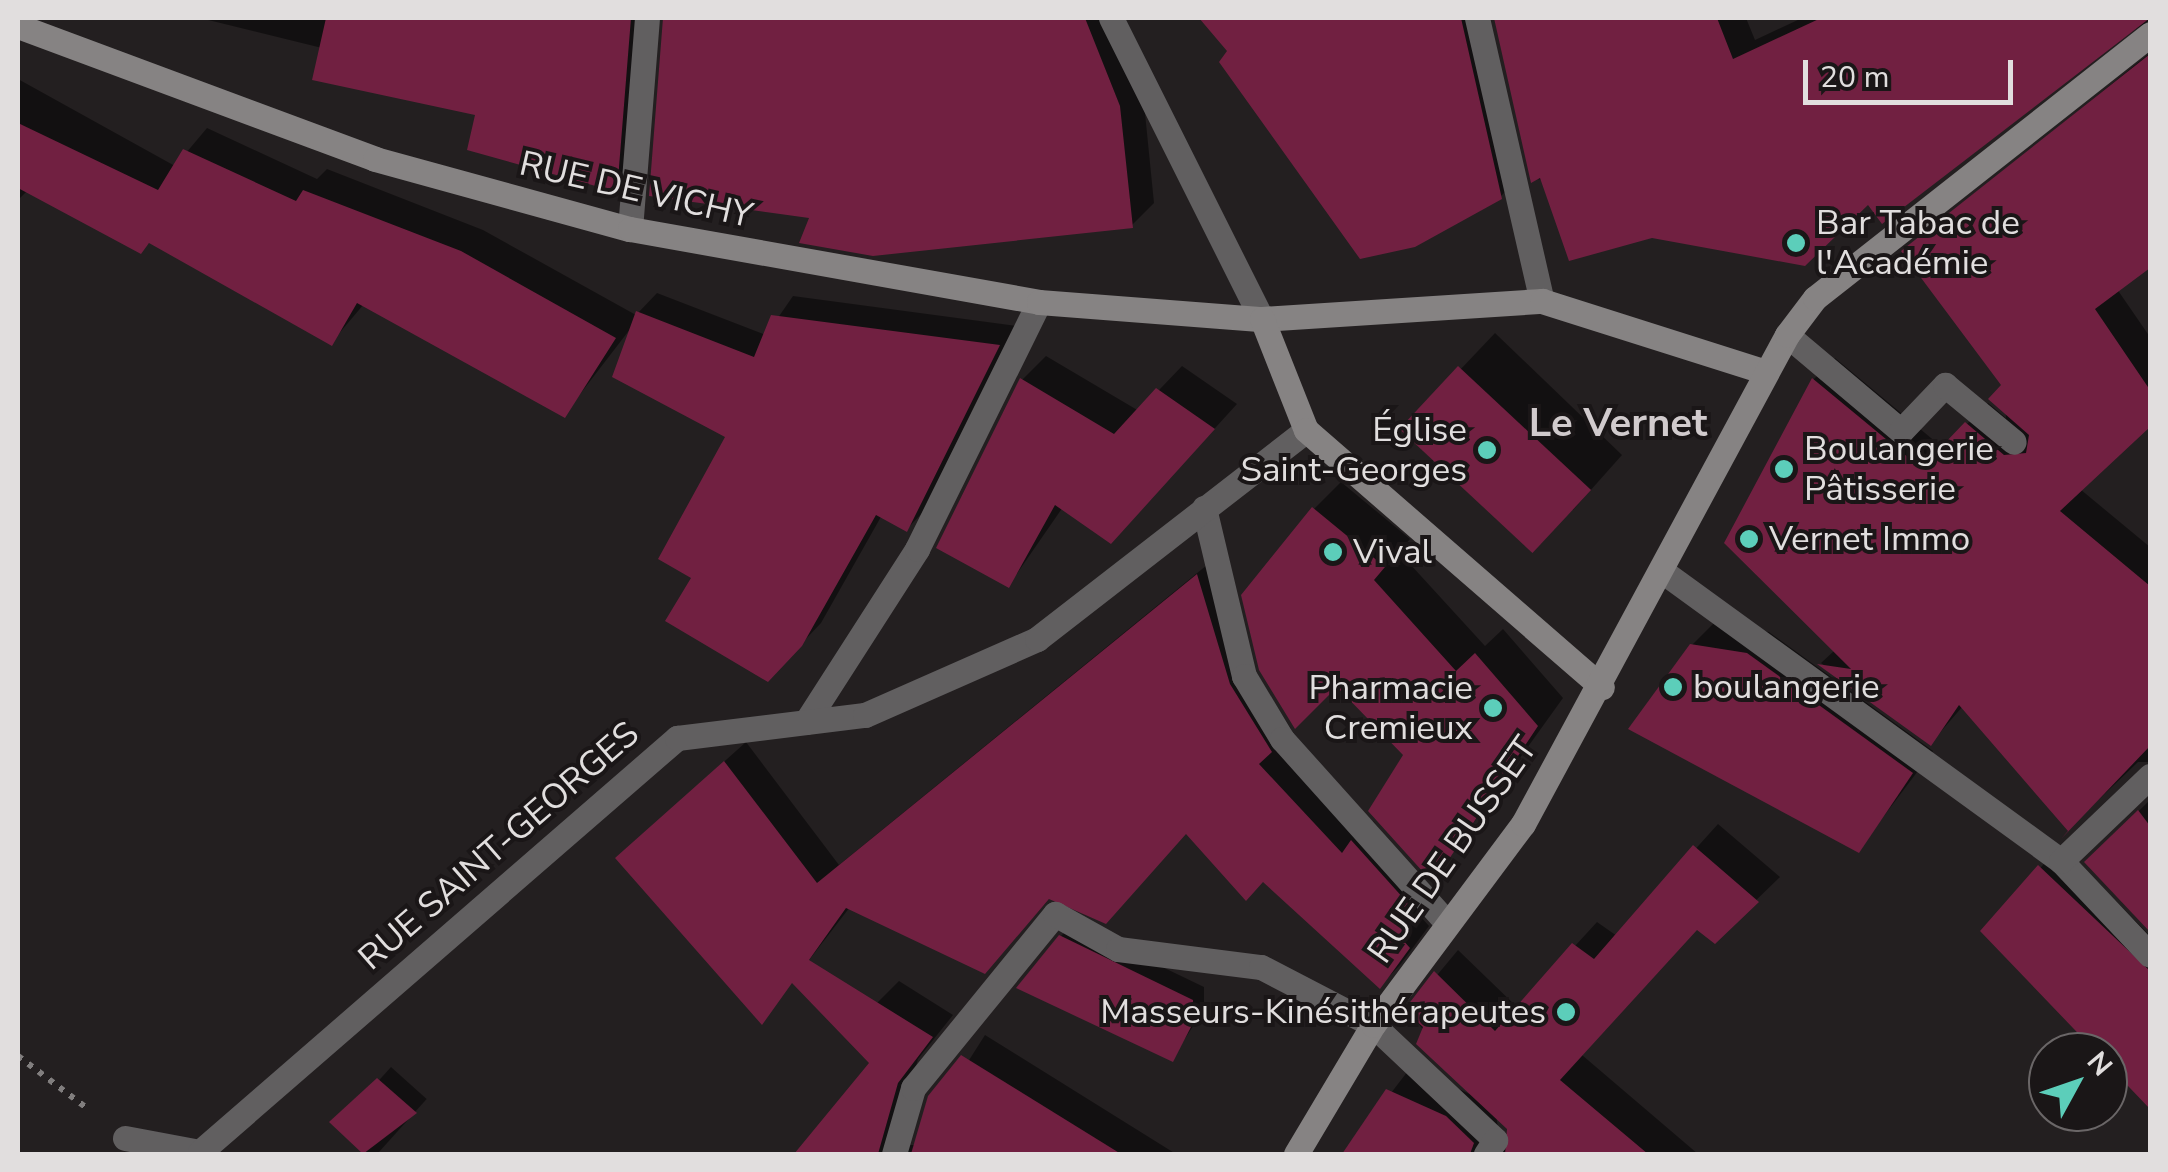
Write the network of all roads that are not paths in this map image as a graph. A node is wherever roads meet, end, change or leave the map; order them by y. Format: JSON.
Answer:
{"nodes":[{"id":1,"x":647,"y":18,"type":"edge"},
{"id":2,"x":1110,"y":18,"type":"edge"},
{"id":3,"x":1477,"y":18,"type":"edge"},
{"id":4,"x":18,"y":26,"type":"edge"},
{"id":5,"x":2150,"y":34,"type":"edge"},
{"id":6,"x":630,"y":230,"type":"junction"},
{"id":7,"x":1039,"y":302,"type":"junction"},
{"id":8,"x":1542,"y":302,"type":"junction"},
{"id":9,"x":1262,"y":320,"type":"junction"},
{"id":10,"x":1787,"y":335,"type":"junction"},
{"id":11,"x":1763,"y":371,"type":"junction"},
{"id":12,"x":1306,"y":430,"type":"junction"},
{"id":13,"x":2014,"y":442,"type":"dead end"},
{"id":14,"x":1204,"y":508,"type":"junction"},
{"id":15,"x":1662,"y":571,"type":"junction"},
{"id":16,"x":1602,"y":687,"type":"junction"},
{"id":17,"x":806,"y":722,"type":"junction"},
{"id":18,"x":2150,"y":776,"type":"edge"},
{"id":19,"x":2060,"y":860,"type":"junction"},
{"id":20,"x":1446,"y":922,"type":"junction"},
{"id":21,"x":2150,"y":955,"type":"edge"},
{"id":22,"x":1373,"y":1025,"type":"junction"},
{"id":23,"x":125,"y":1138,"type":"road end"},
{"id":24,"x":894,"y":1154,"type":"edge"},
{"id":25,"x":1296,"y":1154,"type":"edge"},
{"id":26,"x":1486,"y":1154,"type":"edge"}],
"edges":[{"from":1,"to":6,"type":"street"},
{"from":2,"to":9,"type":"street"},
{"from":3,"to":8,"type":"street"},
{"from":4,"to":6,"type":"street","name":"RUE DE VICHY"},
{"from":5,"to":10,"type":"street","name":"RUE DE BUSSET"},
{"from":6,"to":7,"type":"street","name":"RUE DE VICHY"},
{"from":7,"to":9,"type":"street","name":"RUE DE VICHY"},
{"from":7,"to":17,"type":"street"},
{"from":8,"to":9,"type":"street","name":"RUE DE VICHY"},
{"from":8,"to":11,"type":"street"},
{"from":9,"to":12,"type":"street"},
{"from":10,"to":11,"type":"street","name":"RUE DE BUSSET"},
{"from":10,"to":13,"type":"street"},
{"from":11,"to":15,"type":"street","name":"RUE DE BUSSET"},
{"from":12,"to":14,"type":"street","name":"RUE SAINT-GEORGES"},
{"from":12,"to":16,"type":"street"},
{"from":14,"to":17,"type":"street","name":"RUE SAINT-GEORGES"},
{"from":14,"to":20,"type":"street"},
{"from":15,"to":16,"type":"street","name":"RUE DE BUSSET"},
{"from":15,"to":19,"type":"street"},
{"from":16,"to":20,"type":"street","name":"RUE DE BUSSET"},
{"from":17,"to":23,"type":"street","name":"RUE SAINT-GEORGES"},
{"from":18,"to":19,"type":"street"},
{"from":19,"to":21,"type":"street"},
{"from":20,"to":22,"type":"street","name":"RUE DE BUSSET"},
{"from":22,"to":24,"type":"street"},
{"from":22,"to":25,"type":"street","name":"RUE DE BUSSET"},
{"from":22,"to":26,"type":"street"}]}
